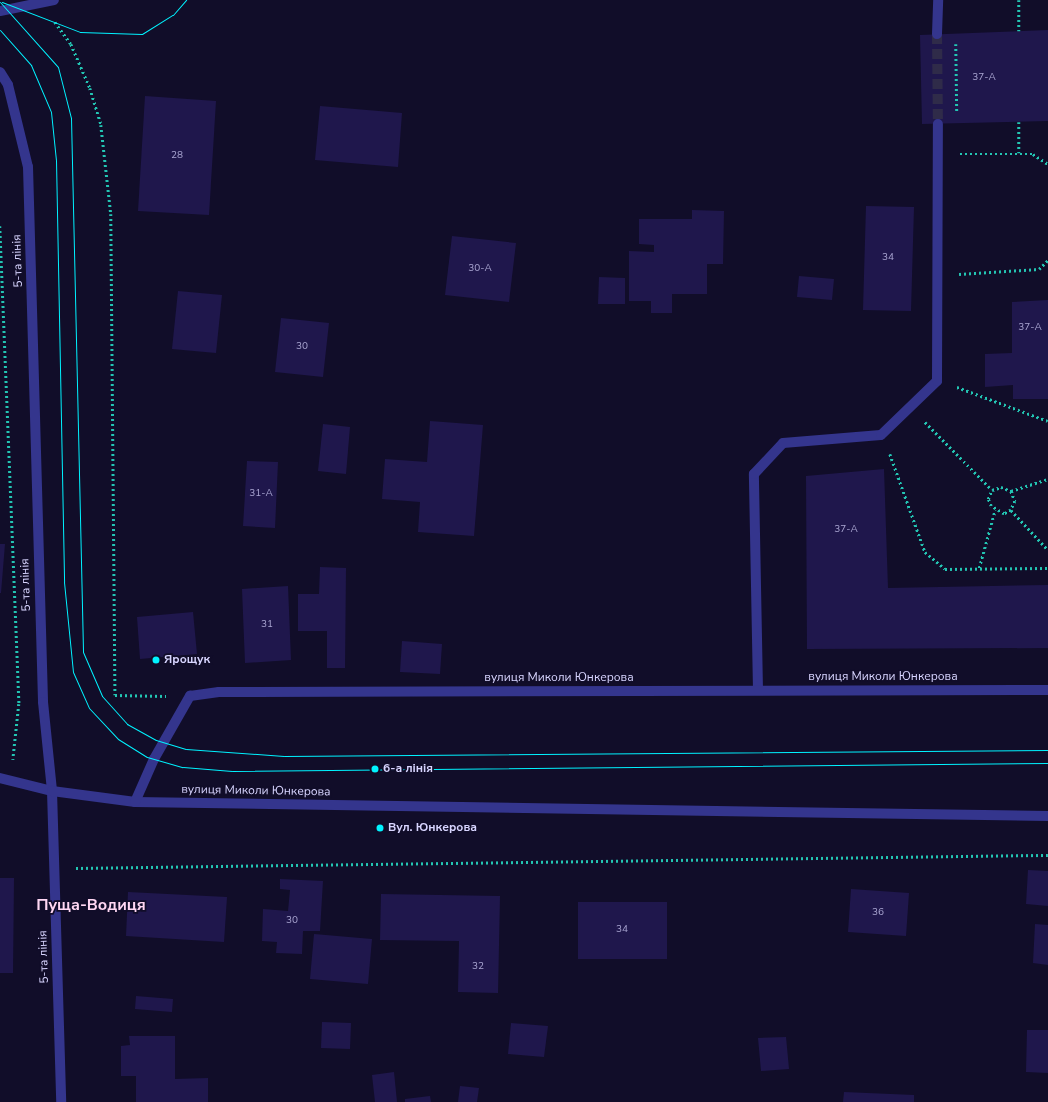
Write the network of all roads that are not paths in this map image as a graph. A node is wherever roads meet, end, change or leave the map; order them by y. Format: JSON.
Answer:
{"nodes":[{"id":1,"x":54,"y":0,"type":"edge"},
{"id":2,"x":938,"y":0,"type":"edge"},
{"id":3,"x":0,"y":11,"type":"edge"},
{"id":4,"x":937,"y":34,"type":"tunnel mouth"},
{"id":5,"x":0,"y":72,"type":"edge"},
{"id":6,"x":938,"y":124,"type":"tunnel mouth"},
{"id":7,"x":758,"y":690,"type":"junction"},
{"id":8,"x":1048,"y":690,"type":"edge"},
{"id":9,"x":0,"y":778,"type":"edge"},
{"id":10,"x":52,"y":791,"type":"junction"},
{"id":11,"x":135,"y":802,"type":"junction"},
{"id":12,"x":1048,"y":816,"type":"edge"},
{"id":13,"x":61,"y":1102,"type":"edge"}],
"edges":[{"from":1,"to":3,"type":"street"},
{"from":2,"to":4,"type":"street"},
{"from":5,"to":10,"type":"street","name":"5-та лінія"},
{"from":6,"to":7,"type":"street"},
{"from":7,"to":8,"type":"street","name":"вулиця Миколи Юнкерова"},
{"from":7,"to":11,"type":"street","name":"вулиця Миколи Юнкерова"},
{"from":9,"to":10,"type":"street","name":"вулиця Миколи Юнкерова"},
{"from":10,"to":11,"type":"street","name":"вулиця Миколи Юнкерова"},
{"from":10,"to":13,"type":"street","name":"5-та лінія"},
{"from":11,"to":12,"type":"street","name":"вулиця Миколи Юнкерова"}]}
